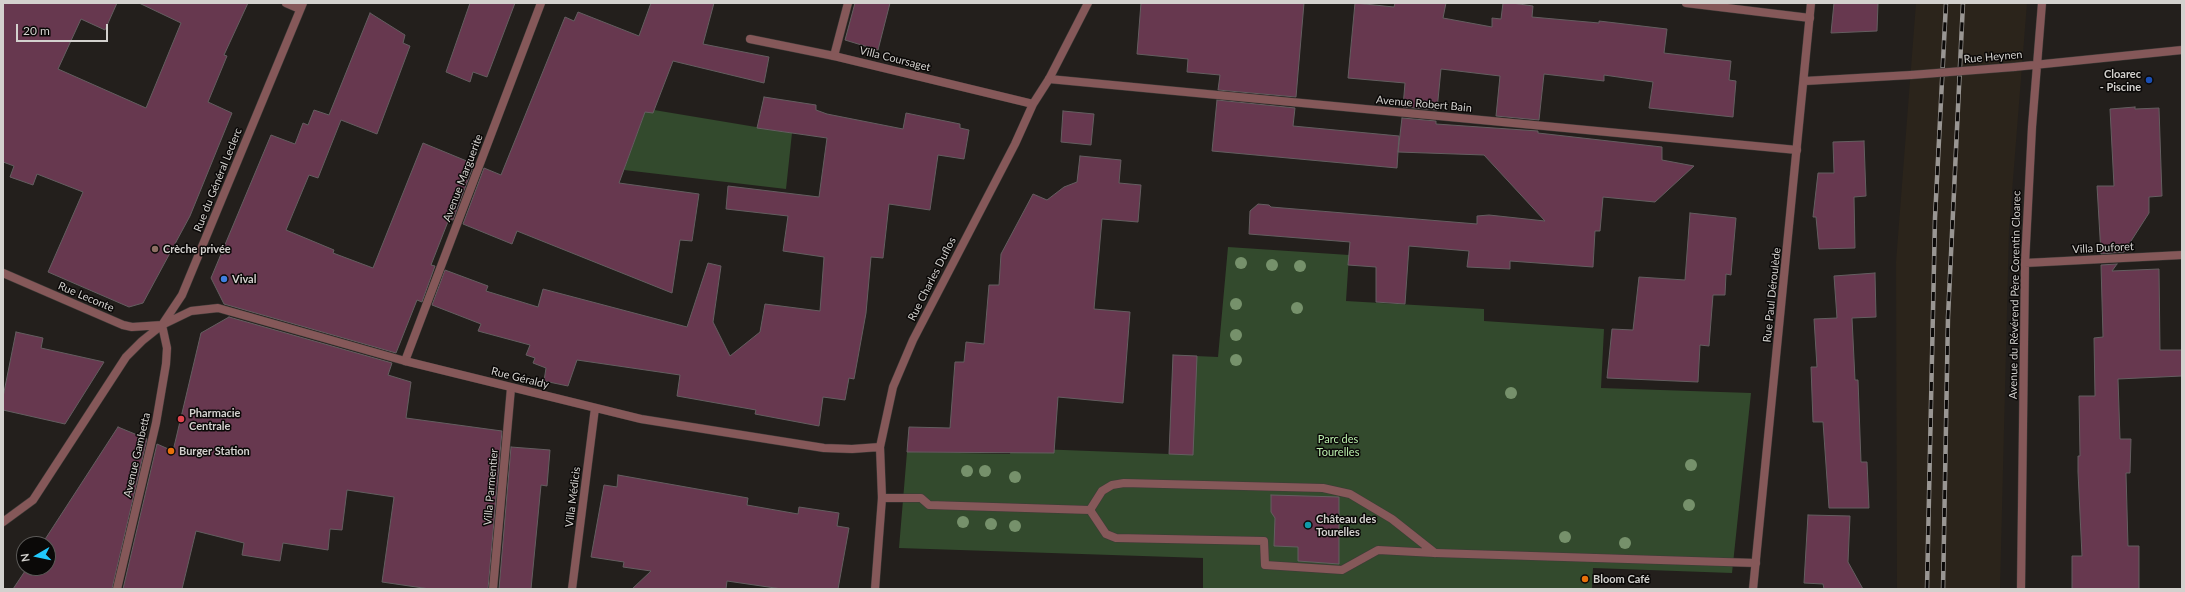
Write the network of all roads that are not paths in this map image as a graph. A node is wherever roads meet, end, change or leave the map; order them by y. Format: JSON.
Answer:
{"nodes":[{"id":1,"x":286,"y":3,"type":"edge"},
{"id":2,"x":541,"y":3,"type":"edge"},
{"id":3,"x":848,"y":3,"type":"edge"},
{"id":4,"x":1088,"y":3,"type":"edge"},
{"id":5,"x":1686,"y":3,"type":"edge"},
{"id":6,"x":1811,"y":3,"type":"edge"},
{"id":7,"x":2042,"y":3,"type":"edge"},
{"id":8,"x":302,"y":6,"type":"edge"},
{"id":9,"x":1810,"y":18,"type":"junction"},
{"id":10,"x":750,"y":39,"type":"dead end"},
{"id":11,"x":2182,"y":50,"type":"edge"},
{"id":12,"x":834,"y":56,"type":"junction"},
{"id":13,"x":2038,"y":64,"type":"junction"},
{"id":14,"x":1049,"y":79,"type":"junction"},
{"id":15,"x":1805,"y":81,"type":"junction"},
{"id":16,"x":1033,"y":104,"type":"junction"},
{"id":17,"x":1797,"y":150,"type":"junction"},
{"id":18,"x":2182,"y":255,"type":"edge"},
{"id":19,"x":2025,"y":263,"type":"junction"},
{"id":20,"x":3,"y":273,"type":"edge"},
{"id":21,"x":162,"y":325,"type":"junction"},
{"id":22,"x":405,"y":362,"type":"junction"},
{"id":23,"x":511,"y":388,"type":"junction"},
{"id":24,"x":595,"y":408,"type":"junction"},
{"id":25,"x":880,"y":447,"type":"junction"},
{"id":26,"x":882,"y":498,"type":"junction"},
{"id":27,"x":1090,"y":510,"type":"junction"},
{"id":28,"x":3,"y":522,"type":"edge"},
{"id":29,"x":1435,"y":553,"type":"junction"},
{"id":30,"x":1756,"y":563,"type":"junction"},
{"id":31,"x":117,"y":589,"type":"edge"},
{"id":32,"x":493,"y":589,"type":"edge"},
{"id":33,"x":572,"y":589,"type":"edge"},
{"id":34,"x":875,"y":589,"type":"edge"},
{"id":35,"x":1754,"y":589,"type":"edge"},
{"id":36,"x":2021,"y":589,"type":"edge"}],
"edges":[{"from":1,"to":8,"type":"street"},
{"from":2,"to":22,"type":"street","name":"Avenue Marguerite"},
{"from":3,"to":12,"type":"street"},
{"from":4,"to":14,"type":"street","name":"Rue Charles Duflos"},
{"from":5,"to":9,"type":"street"},
{"from":6,"to":9,"type":"street","name":"Rue Paul Déroulède"},
{"from":7,"to":13,"type":"street","name":"Avenue du Révérend Père Corentin Cloarec"},
{"from":8,"to":21,"type":"street","name":"Rue du Général Leclerc"},
{"from":9,"to":15,"type":"street","name":"Rue Paul Déroulède"},
{"from":10,"to":12,"type":"street","name":"Villa Coursaget"},
{"from":11,"to":13,"type":"street","name":"Rue Heynen"},
{"from":12,"to":16,"type":"street","name":"Villa Coursaget"},
{"from":13,"to":15,"type":"street","name":"Rue Heynen","bridge":true},
{"from":13,"to":19,"type":"street","name":"Avenue du Révérend Père Corentin Cloarec"},
{"from":14,"to":16,"type":"street","name":"Rue Charles Duflos"},
{"from":14,"to":17,"type":"street","name":"Avenue Robert Bain"},
{"from":15,"to":17,"type":"street","name":"Rue Paul Déroulède"},
{"from":16,"to":25,"type":"street","name":"Rue Charles Duflos"},
{"from":17,"to":30,"type":"street","name":"Rue Paul Déroulède"},
{"from":18,"to":19,"type":"street","name":"Villa Duforet"},
{"from":19,"to":36,"type":"street","name":"Avenue du Révérend Père Corentin Cloarec"},
{"from":20,"to":21,"type":"street","name":"Rue Leconte"},
{"from":21,"to":22,"type":"street","name":"Rue Géraldy"},
{"from":21,"to":28,"type":"street","name":"Rue du Général Leclerc"},
{"from":21,"to":31,"type":"street","name":"Avenue Gambetta"},
{"from":22,"to":23,"type":"street","name":"Rue Géraldy"},
{"from":23,"to":24,"type":"street","name":"Rue Géraldy"},
{"from":23,"to":32,"type":"street","name":"Villa Parmentier"},
{"from":24,"to":25,"type":"street","name":"Rue Géraldy"},
{"from":24,"to":33,"type":"street","name":"Villa Médicis"},
{"from":25,"to":26,"type":"street","name":"Rue Charles Duflos"},
{"from":26,"to":27,"type":"street"},
{"from":26,"to":34,"type":"street","name":"Rue Charles Duflos"},
{"from":27,"to":29,"type":"street"},
{"from":27,"to":29,"type":"street"},
{"from":29,"to":30,"type":"street"},
{"from":30,"to":35,"type":"street","name":"Rue Paul Déroulède"}]}
